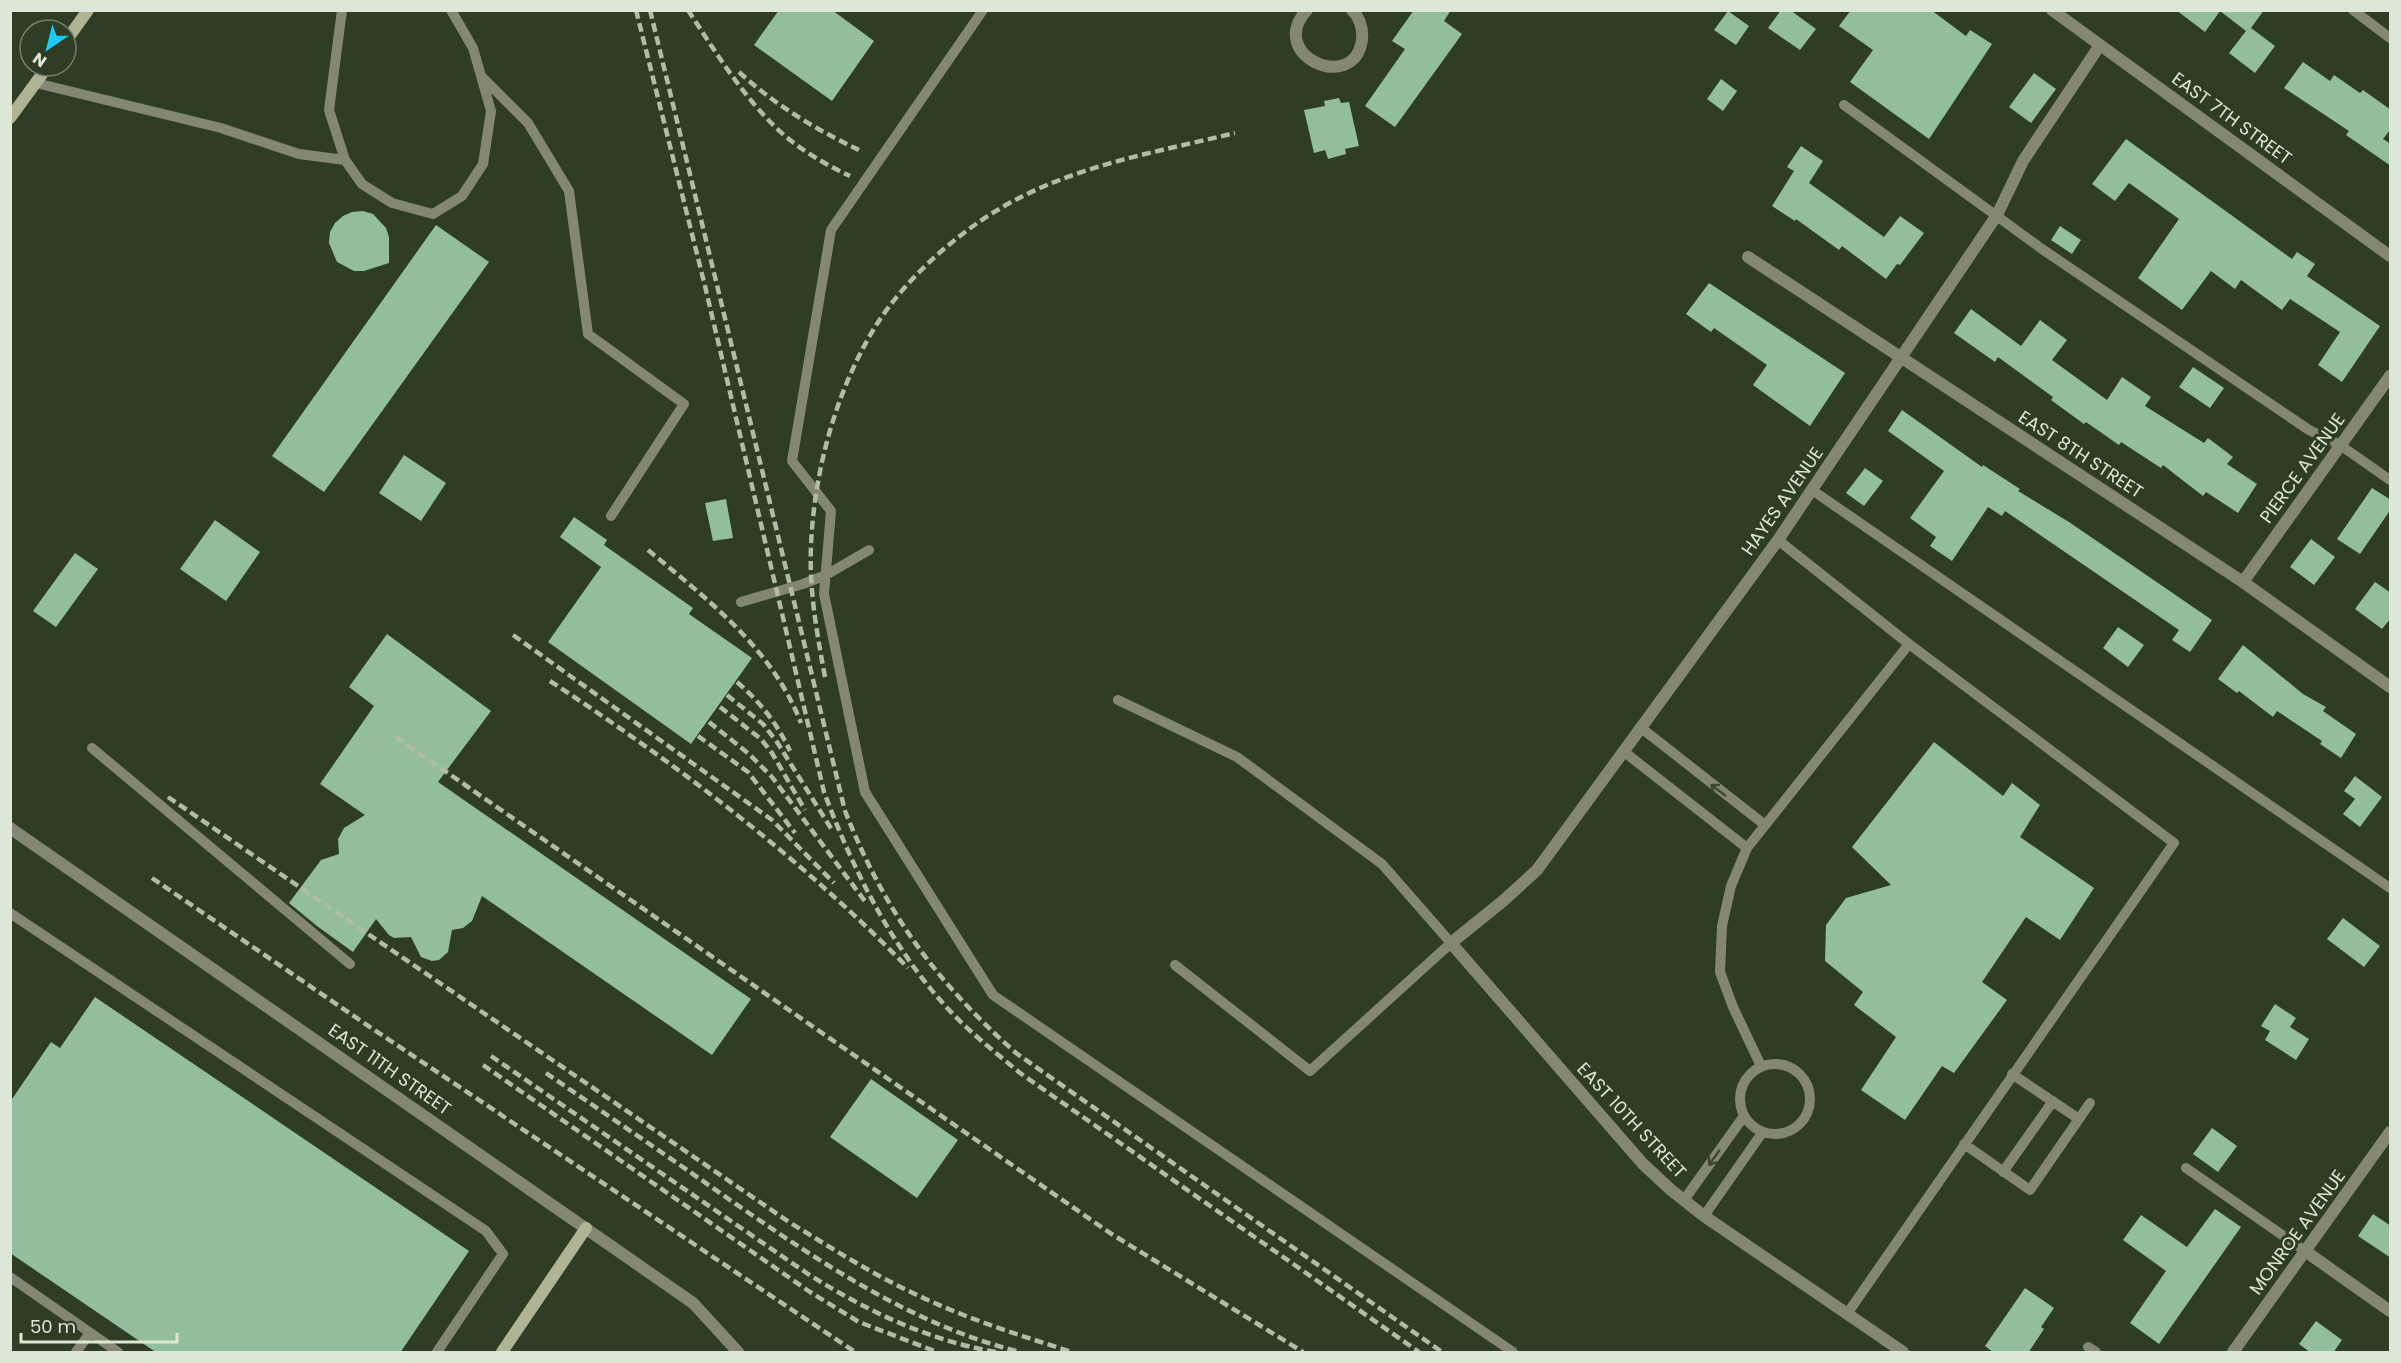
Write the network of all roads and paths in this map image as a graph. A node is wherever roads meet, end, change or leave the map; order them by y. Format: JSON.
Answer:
{"nodes":[{"id":1,"x":88,"y":10,"type":"edge"},
{"id":2,"x":342,"y":10,"type":"edge"},
{"id":3,"x":451,"y":10,"type":"edge"},
{"id":4,"x":983,"y":10,"type":"edge"},
{"id":5,"x":1307,"y":10,"type":"edge"},
{"id":6,"x":1352,"y":10,"type":"edge"},
{"id":7,"x":2052,"y":10,"type":"edge"},
{"id":8,"x":2353,"y":10,"type":"edge"},
{"id":9,"x":78,"y":24,"type":"edge"},
{"id":10,"x":2391,"y":38,"type":"edge"},
{"id":11,"x":2100,"y":45,"type":"junction"},
{"id":12,"x":481,"y":76,"type":"junction"},
{"id":13,"x":40,"y":78,"type":"edge"},
{"id":14,"x":36,"y":83,"type":"junction"},
{"id":15,"x":1844,"y":105,"type":"dead end"},
{"id":16,"x":10,"y":118,"type":"edge"},
{"id":17,"x":345,"y":160,"type":"junction"},
{"id":18,"x":1997,"y":215,"type":"junction"},
{"id":19,"x":2391,"y":255,"type":"edge"},
{"id":20,"x":1748,"y":257,"type":"dead end"},
{"id":21,"x":1902,"y":359,"type":"junction"},
{"id":22,"x":2391,"y":376,"type":"edge"},
{"id":23,"x":2340,"y":445,"type":"junction"},
{"id":24,"x":2391,"y":480,"type":"edge"},
{"id":25,"x":1812,"y":490,"type":"junction"},
{"id":26,"x":610,"y":516,"type":"dead end"},
{"id":27,"x":1778,"y":540,"type":"junction"},
{"id":28,"x":869,"y":550,"type":"dead end"},
{"id":29,"x":826,"y":575,"type":"junction"},
{"id":30,"x":2243,"y":582,"type":"junction"},
{"id":31,"x":741,"y":602,"type":"dead end"},
{"id":32,"x":1909,"y":644,"type":"junction"},
{"id":33,"x":2391,"y":687,"type":"edge"},
{"id":34,"x":1118,"y":700,"type":"dead end"},
{"id":35,"x":1640,"y":727,"type":"junction"},
{"id":36,"x":92,"y":748,"type":"dead end"},
{"id":37,"x":1623,"y":751,"type":"junction"},
{"id":38,"x":1765,"y":825,"type":"junction"},
{"id":39,"x":10,"y":828,"type":"edge"},
{"id":40,"x":1747,"y":848,"type":"junction"},
{"id":41,"x":2391,"y":888,"type":"edge"},
{"id":42,"x":10,"y":913,"type":"edge"},
{"id":43,"x":1450,"y":943,"type":"junction"},
{"id":44,"x":350,"y":964,"type":"dead end"},
{"id":45,"x":1175,"y":965,"type":"dead end"},
{"id":46,"x":1761,"y":1066,"type":"junction"},
{"id":47,"x":2012,"y":1074,"type":"junction"},
{"id":48,"x":2053,"y":1101,"type":"junction"},
{"id":49,"x":2090,"y":1103,"type":"dead end"},
{"id":50,"x":1744,"y":1116,"type":"junction"},
{"id":51,"x":2079,"y":1119,"type":"junction"},
{"id":52,"x":2391,"y":1132,"type":"edge"},
{"id":53,"x":1762,"y":1133,"type":"junction"},
{"id":54,"x":1964,"y":1144,"type":"junction"},
{"id":55,"x":2186,"y":1168,"type":"dead end"},
{"id":56,"x":2004,"y":1172,"type":"junction"},
{"id":57,"x":1684,"y":1200,"type":"junction"},
{"id":58,"x":1704,"y":1216,"type":"junction"},
{"id":59,"x":586,"y":1228,"type":"junction"},
{"id":60,"x":2305,"y":1251,"type":"junction"},
{"id":61,"x":10,"y":1277,"type":"edge"},
{"id":62,"x":2391,"y":1311,"type":"edge"},
{"id":63,"x":1848,"y":1314,"type":"junction"},
{"id":64,"x":90,"y":1333,"type":"junction"},
{"id":65,"x":76,"y":1353,"type":"edge"},
{"id":66,"x":118,"y":1353,"type":"edge"},
{"id":67,"x":437,"y":1353,"type":"edge"},
{"id":68,"x":502,"y":1353,"type":"edge"},
{"id":69,"x":738,"y":1353,"type":"edge"},
{"id":70,"x":1513,"y":1353,"type":"edge"},
{"id":71,"x":1903,"y":1353,"type":"edge"},
{"id":72,"x":2233,"y":1353,"type":"edge"}],
"edges":[{"from":1,"to":9,"type":"street"},
{"from":2,"to":17,"type":"lane"},
{"from":3,"to":12,"type":"lane"},
{"from":4,"to":29,"type":"lane"},
{"from":5,"to":6,"type":"street"},
{"from":7,"to":11,"type":"street","name":"EAST 7TH STREET"},
{"from":8,"to":10,"type":"lane"},
{"from":11,"to":18,"type":"street","name":"HAYES AVENUE"},
{"from":11,"to":19,"type":"street","name":"EAST 7TH STREET"},
{"from":12,"to":17,"type":"lane"},
{"from":12,"to":26,"type":"lane"},
{"from":13,"to":14,"type":"street"},
{"from":14,"to":16,"type":"street"},
{"from":14,"to":17,"type":"lane"},
{"from":15,"to":18,"type":"lane"},
{"from":18,"to":21,"type":"street","name":"HAYES AVENUE"},
{"from":18,"to":23,"type":"lane"},
{"from":20,"to":21,"type":"street","name":"EAST 8TH STREET"},
{"from":21,"to":25,"type":"street","name":"HAYES AVENUE"},
{"from":21,"to":30,"type":"street","name":"EAST 8TH STREET"},
{"from":22,"to":23,"type":"street","name":"PIERCE AVENUE"},
{"from":23,"to":24,"type":"lane"},
{"from":23,"to":30,"type":"street","name":"PIERCE AVENUE"},
{"from":25,"to":27,"type":"street","name":"HAYES AVENUE"},
{"from":25,"to":41,"type":"lane"},
{"from":27,"to":32,"type":"lane"},
{"from":27,"to":35,"type":"street","name":"HAYES AVENUE"},
{"from":28,"to":29,"type":"lane"},
{"from":29,"to":31,"type":"lane"},
{"from":29,"to":70,"type":"lane"},
{"from":30,"to":33,"type":"street","name":"EAST 8TH STREET"},
{"from":32,"to":38,"type":"lane"},
{"from":32,"to":47,"type":"lane"},
{"from":34,"to":43,"type":"lane"},
{"from":35,"to":37,"type":"street","name":"HAYES AVENUE"},
{"from":38,"to":35,"type":"lane","one_way":true},
{"from":36,"to":44,"type":"lane"},
{"from":37,"to":40,"type":"lane"},
{"from":37,"to":43,"type":"street","name":"HAYES AVENUE"},
{"from":38,"to":40,"type":"lane"},
{"from":39,"to":59,"type":"street","name":"EAST 11TH STREET"},
{"from":40,"to":46,"type":"lane"},
{"from":42,"to":67,"type":"lane"},
{"from":43,"to":45,"type":"lane"},
{"from":43,"to":57,"type":"street","name":"EAST 10TH STREET"},
{"from":46,"to":50,"type":"lane"},
{"from":46,"to":53,"type":"lane"},
{"from":47,"to":48,"type":"lane"},
{"from":47,"to":54,"type":"lane"},
{"from":48,"to":51,"type":"lane"},
{"from":48,"to":56,"type":"lane"},
{"from":49,"to":51,"type":"lane"},
{"from":50,"to":53,"type":"lane"},
{"from":50,"to":57,"type":"lane","one_way":true},
{"from":51,"to":56,"type":"lane"},
{"from":52,"to":60,"type":"street","name":"MONROE AVENUE"},
{"from":53,"to":58,"type":"lane"},
{"from":54,"to":56,"type":"lane"},
{"from":54,"to":63,"type":"lane"},
{"from":55,"to":60,"type":"lane"},
{"from":57,"to":58,"type":"street","name":"EAST 10TH STREET"},
{"from":58,"to":63,"type":"street","name":"EAST 10TH STREET"},
{"from":59,"to":68,"type":"street"},
{"from":59,"to":69,"type":"street","name":"EAST 11TH STREET"},
{"from":60,"to":62,"type":"street"},
{"from":60,"to":72,"type":"street","name":"MONROE AVENUE"},
{"from":61,"to":64,"type":"lane"},
{"from":63,"to":71,"type":"street","name":"EAST 10TH STREET"},
{"from":64,"to":65,"type":"lane"},
{"from":64,"to":66,"type":"lane"}]}
